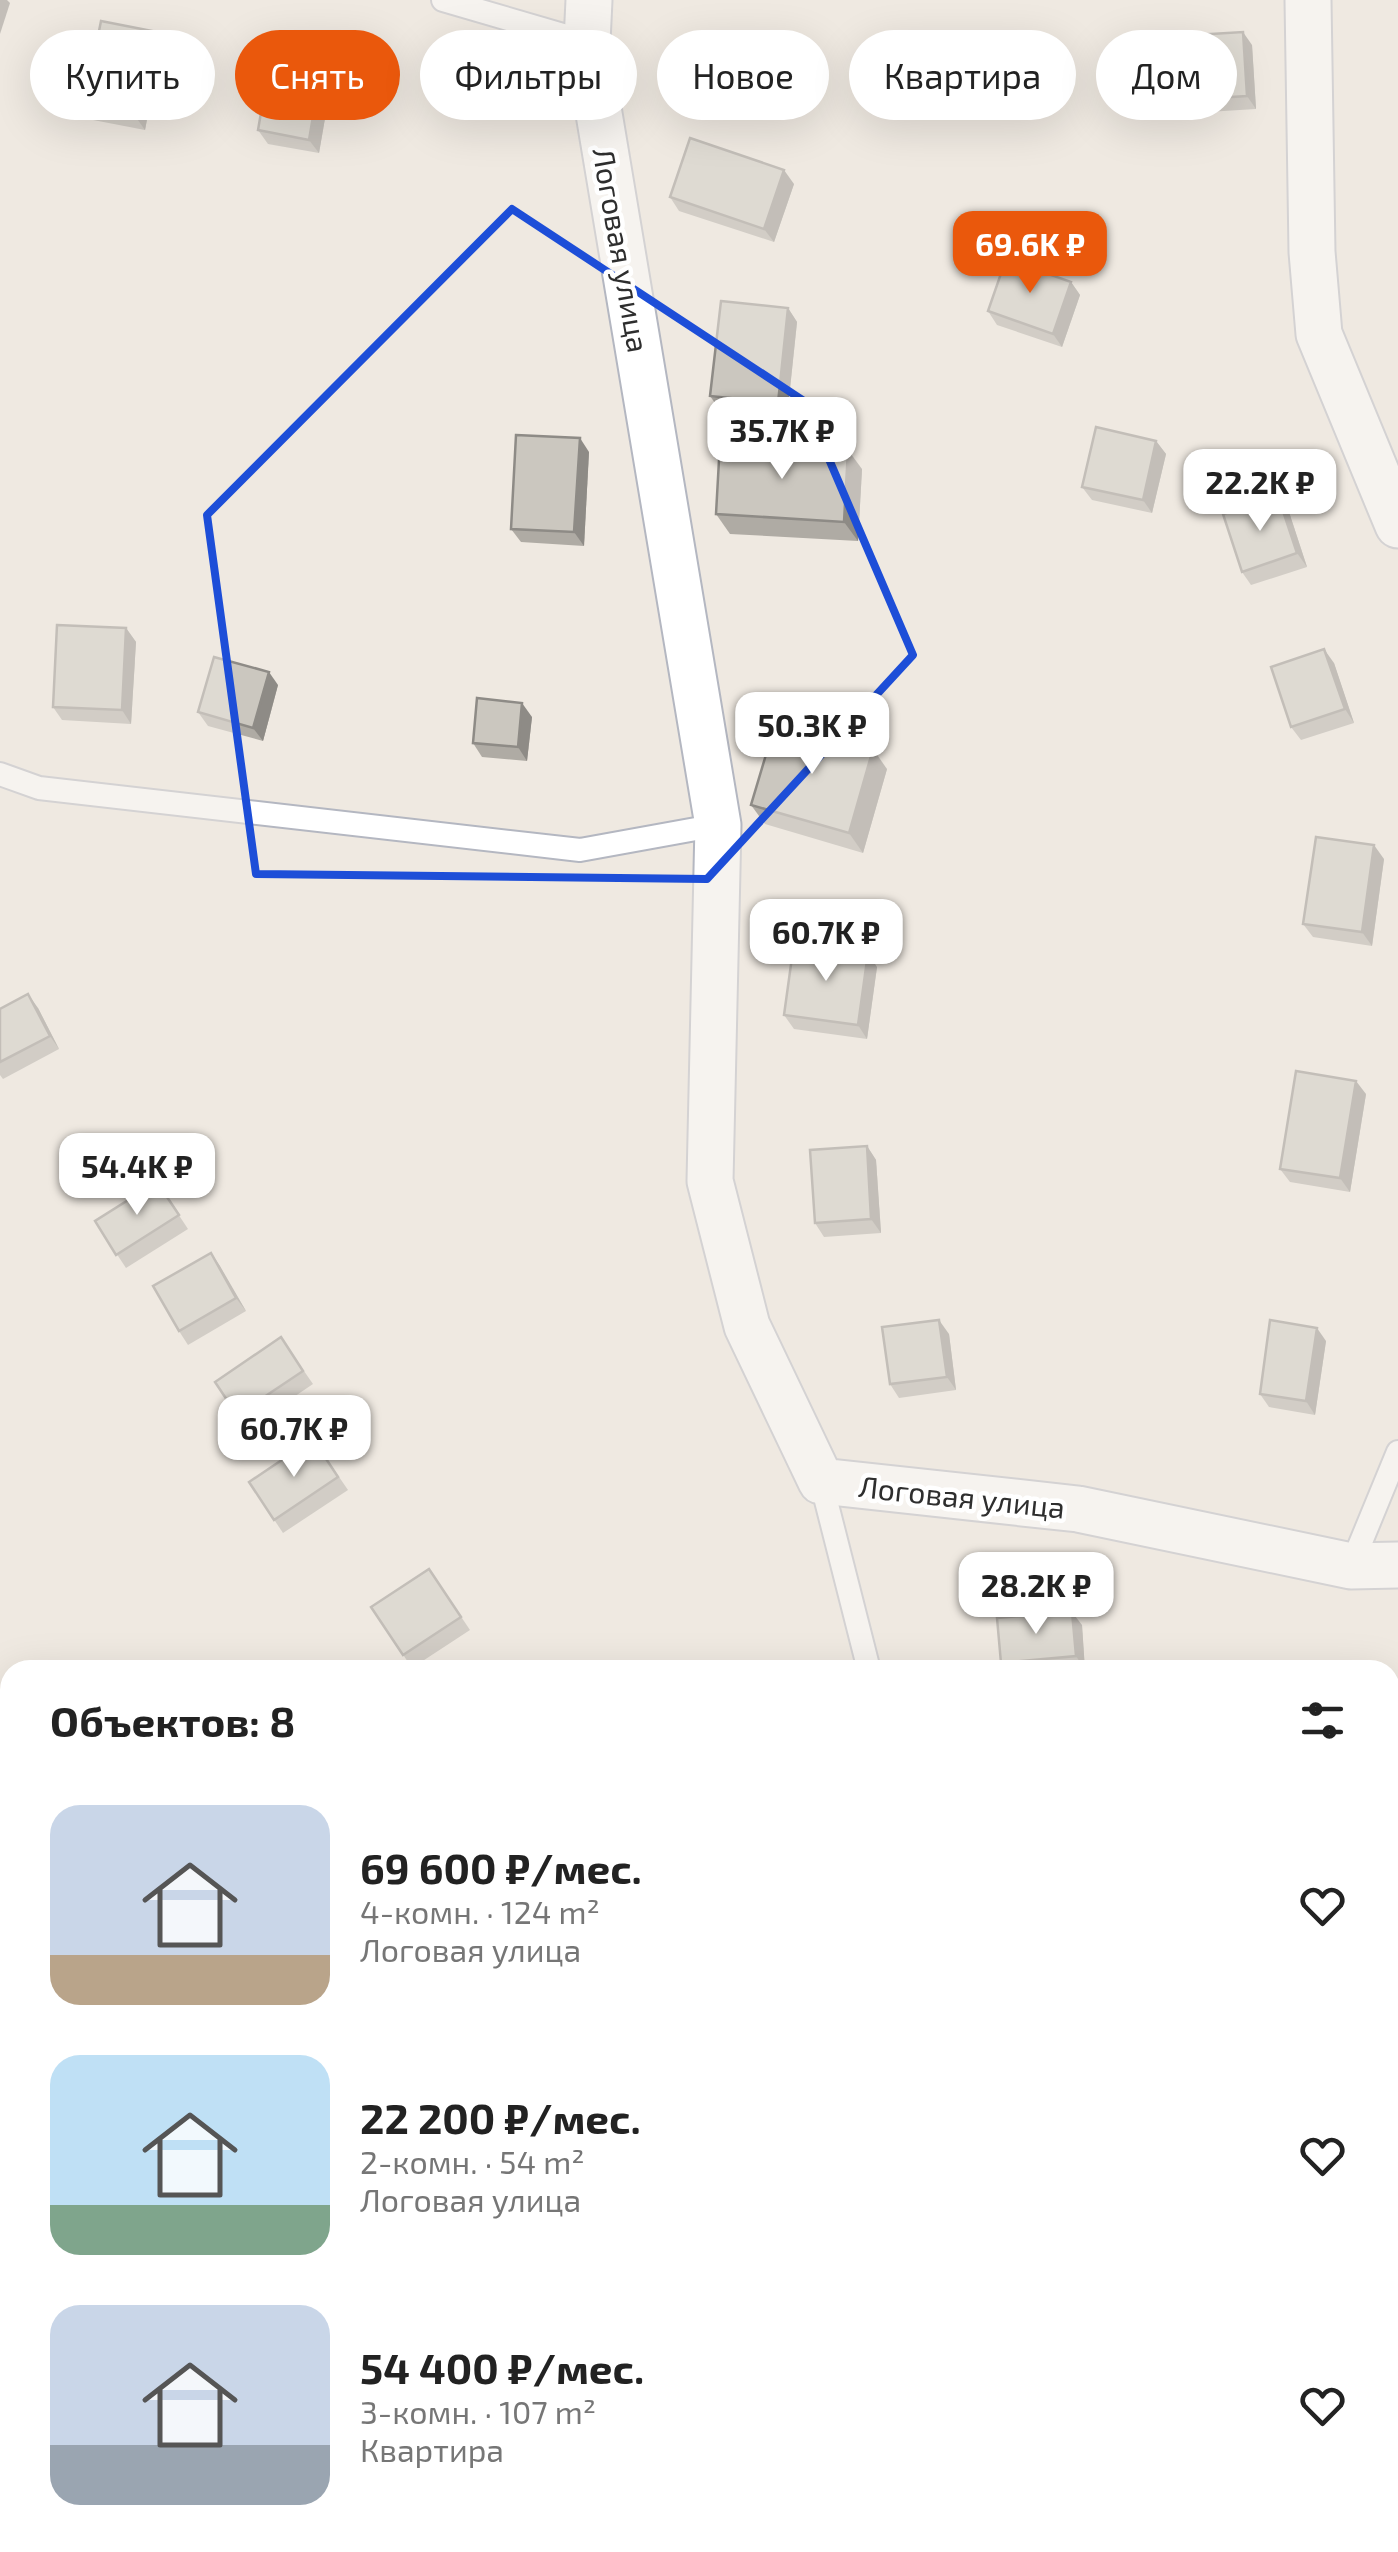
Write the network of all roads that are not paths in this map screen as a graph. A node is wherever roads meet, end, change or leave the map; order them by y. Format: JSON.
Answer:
{"nodes":[{"id":1,"x":443,"y":0,"type":"edge"},
{"id":2,"x":1308,"y":0,"type":"edge"},
{"id":3,"x":588,"y":21,"type":"edge"},
{"id":4,"x":1398,"y":525,"type":"edge"},
{"id":5,"x":0,"y":774,"type":"edge"},
{"id":6,"x":718,"y":825,"type":"junction"},
{"id":7,"x":1398,"y":1452,"type":"edge"},
{"id":8,"x":821,"y":1481,"type":"junction"},
{"id":9,"x":1351,"y":1566,"type":"junction"},
{"id":10,"x":1398,"y":1566,"type":"edge"},
{"id":11,"x":866,"y":1660,"type":"edge"}],
"edges":[{"from":1,"to":3,"type":"lane","name":"Логовая улица"},
{"from":2,"to":4,"type":"street"},
{"from":3,"to":6,"type":"street","name":"Логовая улица"},
{"from":5,"to":6,"type":"lane"},
{"from":6,"to":8,"type":"street","name":"Логовая улица"},
{"from":7,"to":9,"type":"lane"},
{"from":8,"to":9,"type":"street","name":"Логовая улица"},
{"from":8,"to":11,"type":"lane","name":"Логовая улица"},
{"from":9,"to":10,"type":"street","name":"Логовая улица"}]}
